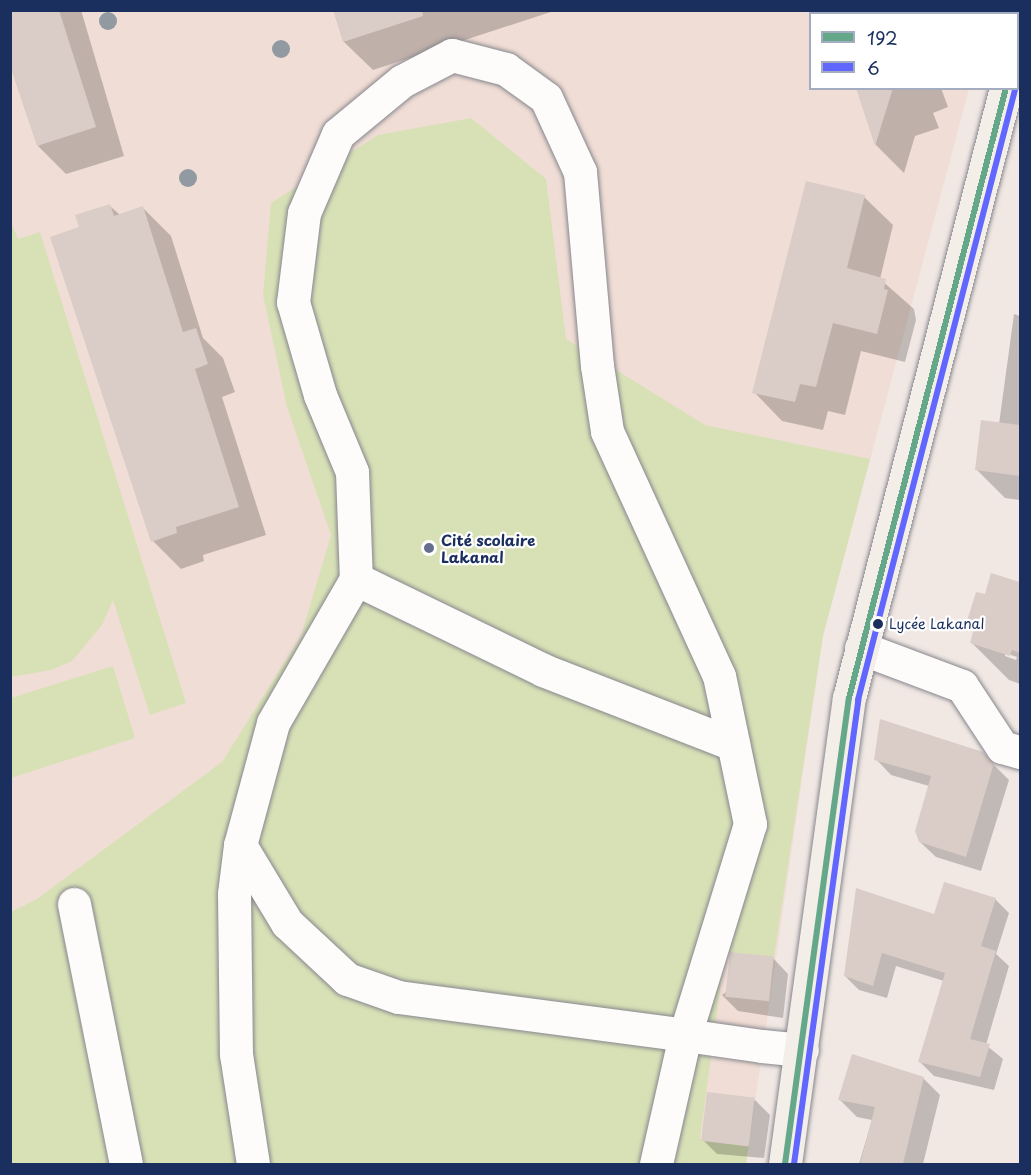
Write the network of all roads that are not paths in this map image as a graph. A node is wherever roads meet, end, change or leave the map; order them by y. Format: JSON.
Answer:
{"nodes":[{"id":1,"x":1005,"y":90,"type":"edge"},
{"id":2,"x":356,"y":579,"type":"junction"},
{"id":3,"x":861,"y":648,"type":"junction"},
{"id":4,"x":733,"y":744,"type":"junction"},
{"id":5,"x":1020,"y":753,"type":"edge"},
{"id":6,"x":240,"y":844,"type":"junction"},
{"id":7,"x":74,"y":904,"type":"dead end"},
{"id":8,"x":685,"y":1035,"type":"junction"},
{"id":9,"x":802,"y":1050,"type":"junction"},
{"id":10,"x":126,"y":1164,"type":"edge"},
{"id":11,"x":253,"y":1164,"type":"edge"},
{"id":12,"x":656,"y":1164,"type":"edge"},
{"id":13,"x":785,"y":1164,"type":"edge"}],
"edges":[{"from":1,"to":3,"type":"main road"},
{"from":2,"to":4,"type":"lane"},
{"from":2,"to":4,"type":"lane"},
{"from":2,"to":6,"type":"lane"},
{"from":3,"to":5,"type":"lane"},
{"from":3,"to":9,"type":"main road"},
{"from":4,"to":8,"type":"lane"},
{"from":6,"to":8,"type":"lane"},
{"from":6,"to":11,"type":"lane"},
{"from":7,"to":10,"type":"lane"},
{"from":8,"to":9,"type":"lane"},
{"from":8,"to":12,"type":"lane"},
{"from":9,"to":13,"type":"main road"}]}
